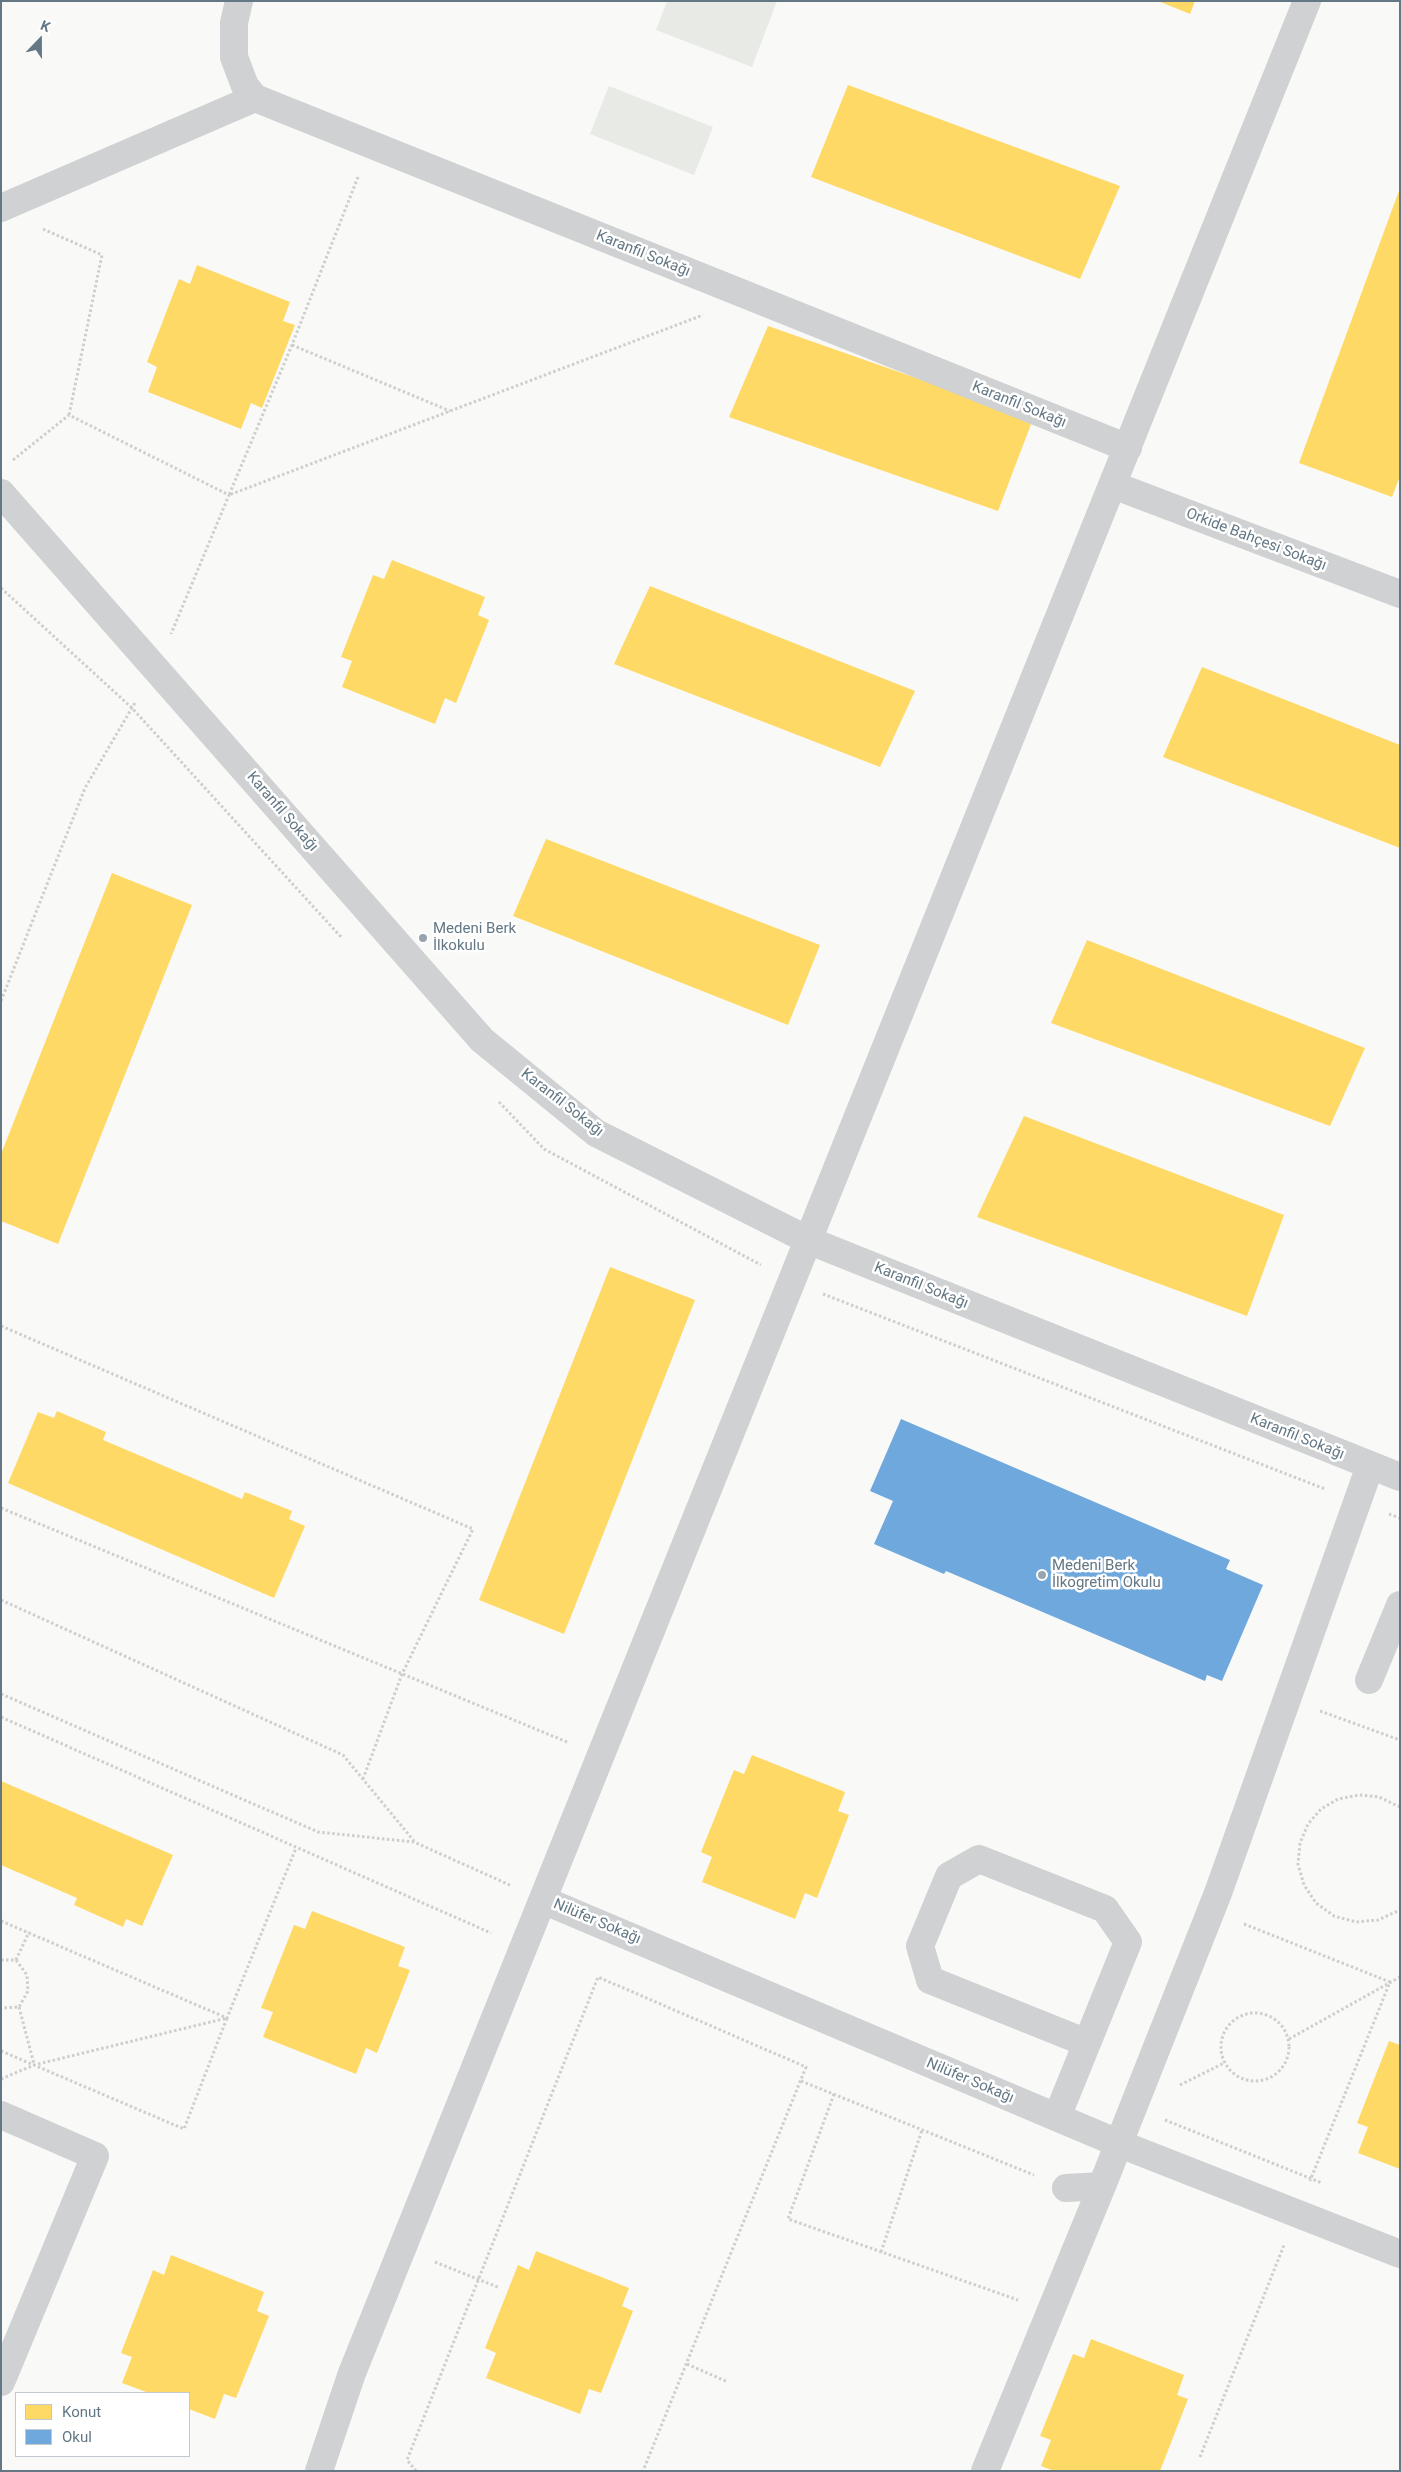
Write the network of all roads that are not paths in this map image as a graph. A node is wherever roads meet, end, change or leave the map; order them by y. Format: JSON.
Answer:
{"nodes":[{"id":1,"x":239,"y":1,"type":"edge"},
{"id":2,"x":1306,"y":1,"type":"edge"},
{"id":3,"x":255,"y":98,"type":"junction"},
{"id":4,"x":1,"y":208,"type":"edge"},
{"id":5,"x":1128,"y":448,"type":"junction"},
{"id":6,"x":1113,"y":485,"type":"junction"},
{"id":7,"x":1,"y":493,"type":"edge"},
{"id":8,"x":1400,"y":594,"type":"edge"},
{"id":9,"x":810,"y":1241,"type":"junction"},
{"id":10,"x":1370,"y":1466,"type":"junction"},
{"id":11,"x":1400,"y":1477,"type":"edge"},
{"id":12,"x":1400,"y":1605,"type":"edge"},
{"id":13,"x":1369,"y":1680,"type":"dead end"},
{"id":14,"x":543,"y":1900,"type":"junction"},
{"id":15,"x":1087,"y":2043,"type":"junction"},
{"id":16,"x":1,"y":2116,"type":"edge"},
{"id":17,"x":1057,"y":2117,"type":"junction"},
{"id":18,"x":1120,"y":2144,"type":"junction"},
{"id":19,"x":1102,"y":2186,"type":"junction"},
{"id":20,"x":1066,"y":2188,"type":"road end"},
{"id":21,"x":1400,"y":2254,"type":"edge"},
{"id":22,"x":1,"y":2382,"type":"edge"},
{"id":23,"x":319,"y":2471,"type":"edge"},
{"id":24,"x":985,"y":2471,"type":"edge"}],
"edges":[{"from":1,"to":3,"type":"street"},
{"from":2,"to":5,"type":"street"},
{"from":3,"to":4,"type":"street"},
{"from":3,"to":5,"type":"street","name":"Karanfil Sokağı"},
{"from":5,"to":6,"type":"street"},
{"from":6,"to":8,"type":"street","name":"Orkide Bahçesi Sokağı"},
{"from":6,"to":9,"type":"street"},
{"from":7,"to":9,"type":"street","name":"Karanfil Sokağı"},
{"from":9,"to":10,"type":"street","name":"Karanfil Sokağı"},
{"from":9,"to":14,"type":"street"},
{"from":10,"to":11,"type":"street","name":"Karanfil Sokağı"},
{"from":10,"to":18,"type":"street"},
{"from":12,"to":13,"type":"street"},
{"from":14,"to":17,"type":"street","name":"Nilüfer Sokağı"},
{"from":14,"to":23,"type":"street"},
{"from":15,"to":15,"type":"street"},
{"from":15,"to":17,"type":"street"},
{"from":16,"to":22,"type":"street"},
{"from":17,"to":18,"type":"street","name":"Nilüfer Sokağı"},
{"from":18,"to":19,"type":"street"},
{"from":18,"to":21,"type":"street","name":"Nilüfer Sokağı"},
{"from":19,"to":20,"type":"street"},
{"from":19,"to":24,"type":"street"}]}
